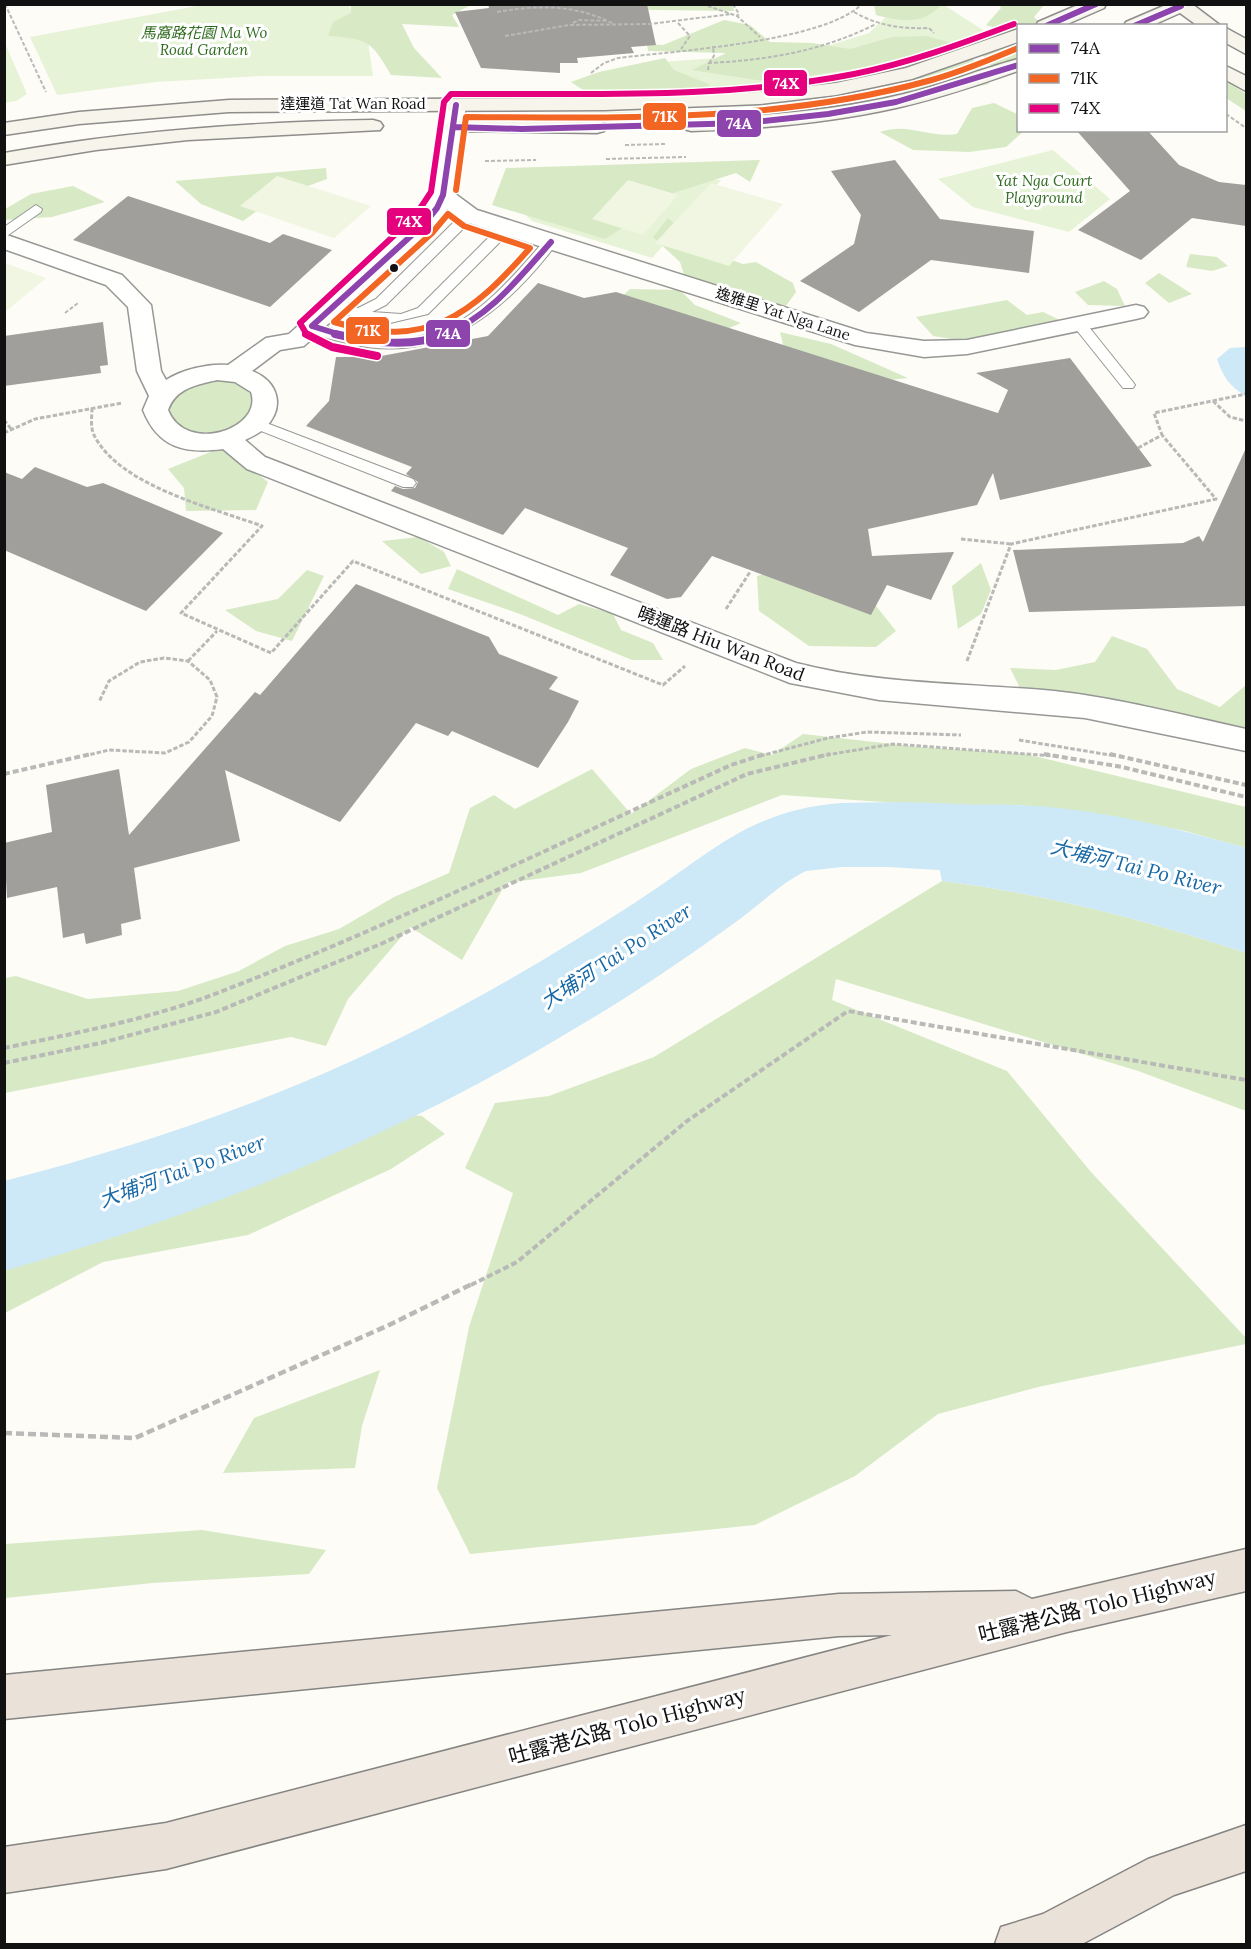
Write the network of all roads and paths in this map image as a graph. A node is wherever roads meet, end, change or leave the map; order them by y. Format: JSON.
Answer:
{"nodes":[{"id":1,"x":5,"y":4,"type":"edge"},
{"id":2,"x":702,"y":4,"type":"edge"},
{"id":3,"x":734,"y":4,"type":"edge"},
{"id":4,"x":862,"y":4,"type":"edge"},
{"id":5,"x":1097,"y":4,"type":"edge"},
{"id":6,"x":1181,"y":5,"type":"edge"},
{"id":7,"x":497,"y":12,"type":"dead end"},
{"id":8,"x":731,"y":14,"type":"junction"},
{"id":9,"x":736,"y":16,"type":"junction"},
{"id":10,"x":1142,"y":20,"type":"edge"},
{"id":11,"x":610,"y":21,"type":"junction"},
{"id":12,"x":676,"y":22,"type":"junction"},
{"id":13,"x":614,"y":23,"type":"junction"},
{"id":14,"x":876,"y":24,"type":"dead end"},
{"id":15,"x":1050,"y":24,"type":"edge"},
{"id":16,"x":1209,"y":24,"type":"edge"},
{"id":17,"x":569,"y":25,"type":"junction"},
{"id":18,"x":1017,"y":35,"type":"edge"},
{"id":19,"x":1227,"y":35,"type":"edge"},
{"id":20,"x":505,"y":36,"type":"dead end"},
{"id":21,"x":760,"y":38,"type":"junction"},
{"id":22,"x":713,"y":46,"type":"junction"},
{"id":23,"x":1246,"y":48,"type":"edge"},
{"id":24,"x":681,"y":50,"type":"junction"},
{"id":25,"x":709,"y":63,"type":"junction"},
{"id":26,"x":1017,"y":65,"type":"edge"},
{"id":27,"x":708,"y":72,"type":"dead end"},
{"id":28,"x":1227,"y":73,"type":"edge"},
{"id":29,"x":586,"y":77,"type":"dead end"},
{"id":30,"x":1246,"y":85,"type":"edge"},
{"id":31,"x":48,"y":96,"type":"dead end"},
{"id":32,"x":456,"y":105,"type":"junction"},
{"id":33,"x":1227,"y":115,"type":"edge"},
{"id":34,"x":399,"y":127,"type":"dead end"},
{"id":35,"x":420,"y":127,"type":"dead end"},
{"id":36,"x":453,"y":127,"type":"junction"},
{"id":37,"x":1246,"y":128,"type":"edge"},
{"id":38,"x":4,"y":129,"type":"edge"},
{"id":39,"x":4,"y":159,"type":"edge"},
{"id":40,"x":443,"y":195,"type":"junction"},
{"id":41,"x":36,"y":209,"type":"dead end"},
{"id":42,"x":469,"y":215,"type":"junction"},
{"id":43,"x":506,"y":228,"type":"junction"},
{"id":44,"x":4,"y":234,"type":"edge"},
{"id":45,"x":4,"y":241,"type":"edge"},
{"id":46,"x":551,"y":242,"type":"junction"},
{"id":47,"x":79,"y":302,"type":"dead end"},
{"id":48,"x":335,"y":305,"type":"junction"},
{"id":49,"x":1136,"y":312,"type":"dead end"},
{"id":50,"x":65,"y":314,"type":"dead end"},
{"id":51,"x":358,"y":314,"type":"junction"},
{"id":52,"x":1080,"y":325,"type":"junction"},
{"id":53,"x":304,"y":334,"type":"junction"},
{"id":54,"x":233,"y":373,"type":"junction"},
{"id":55,"x":1128,"y":385,"type":"dead end"},
{"id":56,"x":261,"y":387,"type":"junction"},
{"id":57,"x":1246,"y":394,"type":"edge"},
{"id":58,"x":161,"y":396,"type":"junction"},
{"id":59,"x":1212,"y":400,"type":"junction"},
{"id":60,"x":92,"y":408,"type":"junction"},
{"id":61,"x":4,"y":420,"type":"edge"},
{"id":62,"x":1246,"y":421,"type":"edge"},
{"id":63,"x":256,"y":424,"type":"junction"},
{"id":64,"x":12,"y":430,"type":"junction"},
{"id":65,"x":4,"y":433,"type":"edge"},
{"id":66,"x":1162,"y":435,"type":"junction"},
{"id":67,"x":227,"y":439,"type":"junction"},
{"id":68,"x":1138,"y":448,"type":"dead end"},
{"id":69,"x":408,"y":483,"type":"dead end"},
{"id":70,"x":961,"y":539,"type":"dead end"},
{"id":71,"x":1011,"y":544,"type":"junction"},
{"id":72,"x":217,"y":631,"type":"junction"},
{"id":73,"x":188,"y":661,"type":"junction"},
{"id":74,"x":680,"y":673,"type":"dead end"},
{"id":75,"x":954,"y":695,"type":"junction"},
{"id":76,"x":99,"y":702,"type":"dead end"},
{"id":77,"x":963,"y":735,"type":"dead end"},
{"id":78,"x":1017,"y":740,"type":"dead end"},
{"id":79,"x":1246,"y":740,"type":"edge"},
{"id":80,"x":4,"y":774,"type":"edge"},
{"id":81,"x":1246,"y":785,"type":"edge"},
{"id":82,"x":1246,"y":796,"type":"edge"},
{"id":83,"x":4,"y":1048,"type":"edge"},
{"id":84,"x":4,"y":1063,"type":"edge"},
{"id":85,"x":1246,"y":1080,"type":"edge"},
{"id":86,"x":4,"y":1433,"type":"edge"},
{"id":87,"x":1246,"y":1570,"type":"edge"},
{"id":88,"x":1067,"y":1611,"type":"junction"},
{"id":89,"x":4,"y":1697,"type":"edge"},
{"id":90,"x":1246,"y":1848,"type":"edge"},
{"id":91,"x":4,"y":1870,"type":"edge"},
{"id":92,"x":1018,"y":1944,"type":"edge"}],
"edges":[{"from":1,"to":31,"type":"path"},
{"from":2,"to":8,"type":"path"},
{"from":3,"to":9,"type":"path"},
{"from":4,"to":21,"type":"path"},
{"from":5,"to":15,"type":"main road"},
{"from":6,"to":10,"type":"main road"},
{"from":6,"to":16,"type":"main road"},
{"from":7,"to":11,"type":"path"},
{"from":8,"to":9,"type":"path"},
{"from":8,"to":12,"type":"path"},
{"from":9,"to":21,"type":"path"},
{"from":11,"to":13,"type":"path"},
{"from":11,"to":17,"type":"path"},
{"from":12,"to":13,"type":"path"},
{"from":12,"to":24,"type":"path"},
{"from":13,"to":17,"type":"path"},
{"from":14,"to":25,"type":"path"},
{"from":17,"to":20,"type":"path"},
{"from":18,"to":32,"type":"main road","name":"達運道 Tat Wan Road"},
{"from":19,"to":23,"type":"main road"},
{"from":21,"to":22,"type":"path"},
{"from":22,"to":24,"type":"path"},
{"from":22,"to":25,"type":"path"},
{"from":24,"to":29,"type":"path"},
{"from":25,"to":27,"type":"path"},
{"from":26,"to":36,"type":"main road","name":"達運道 Tat Wan Road"},
{"from":28,"to":30,"type":"main road"},
{"from":32,"to":36,"type":"street"},
{"from":32,"to":38,"type":"main road","name":"達運道 Tat Wan Road"},
{"from":33,"to":37,"type":"path"},
{"from":34,"to":39,"type":"main road","name":"達運道 Tat Wan Road"},
{"from":35,"to":36,"type":"main road","name":"達運道 Tat Wan Road"},
{"from":36,"to":40,"type":"street"},
{"from":40,"to":42,"type":"street","name":"逸雅里 Yat Nga Lane"},
{"from":40,"to":48,"type":"street"},
{"from":41,"to":44,"type":"lane"},
{"from":42,"to":43,"type":"street","name":"逸雅里 Yat Nga Lane"},
{"from":42,"to":51,"type":"lane"},
{"from":43,"to":46,"type":"street","name":"逸雅里 Yat Nga Lane"},
{"from":43,"to":51,"type":"lane"},
{"from":45,"to":58,"type":"street"},
{"from":46,"to":52,"type":"street","name":"逸雅里 Yat Nga Lane"},
{"from":46,"to":53,"type":"lane"},
{"from":47,"to":50,"type":"path"},
{"from":48,"to":51,"type":"lane"},
{"from":48,"to":53,"type":"street"},
{"from":49,"to":52,"type":"street","name":"逸雅里 Yat Nga Lane"},
{"from":52,"to":55,"type":"lane"},
{"from":53,"to":54,"type":"street"},
{"from":53,"to":56,"type":"street"},
{"from":54,"to":56,"type":"street"},
{"from":54,"to":58,"type":"street"},
{"from":56,"to":63,"type":"street"},
{"from":57,"to":59,"type":"path"},
{"from":58,"to":60,"type":"path"},
{"from":58,"to":67,"type":"street"},
{"from":59,"to":62,"type":"path"},
{"from":59,"to":66,"type":"path"},
{"from":60,"to":64,"type":"path"},
{"from":60,"to":72,"type":"path"},
{"from":61,"to":64,"type":"path"},
{"from":63,"to":67,"type":"street"},
{"from":63,"to":69,"type":"lane"},
{"from":64,"to":65,"type":"path"},
{"from":66,"to":68,"type":"path"},
{"from":66,"to":71,"type":"path"},
{"from":67,"to":75,"type":"street","name":"曉運路 Hiu Wan Road"},
{"from":70,"to":71,"type":"path"},
{"from":71,"to":75,"type":"path"},
{"from":72,"to":73,"type":"path"},
{"from":72,"to":74,"type":"path"},
{"from":73,"to":76,"type":"path"},
{"from":73,"to":80,"type":"path"},
{"from":75,"to":79,"type":"street","name":"曉運路 Hiu Wan Road"},
{"from":77,"to":83,"type":"path"},
{"from":78,"to":81,"type":"path"},
{"from":82,"to":84,"type":"path"},
{"from":85,"to":86,"type":"path"},
{"from":87,"to":88,"type":"highway","name":"吐露港公路 Tolo Highway"},
{"from":88,"to":89,"type":"highway"},
{"from":88,"to":91,"type":"highway","name":"吐露港公路 Tolo Highway"},
{"from":90,"to":92,"type":"highway"}]}
